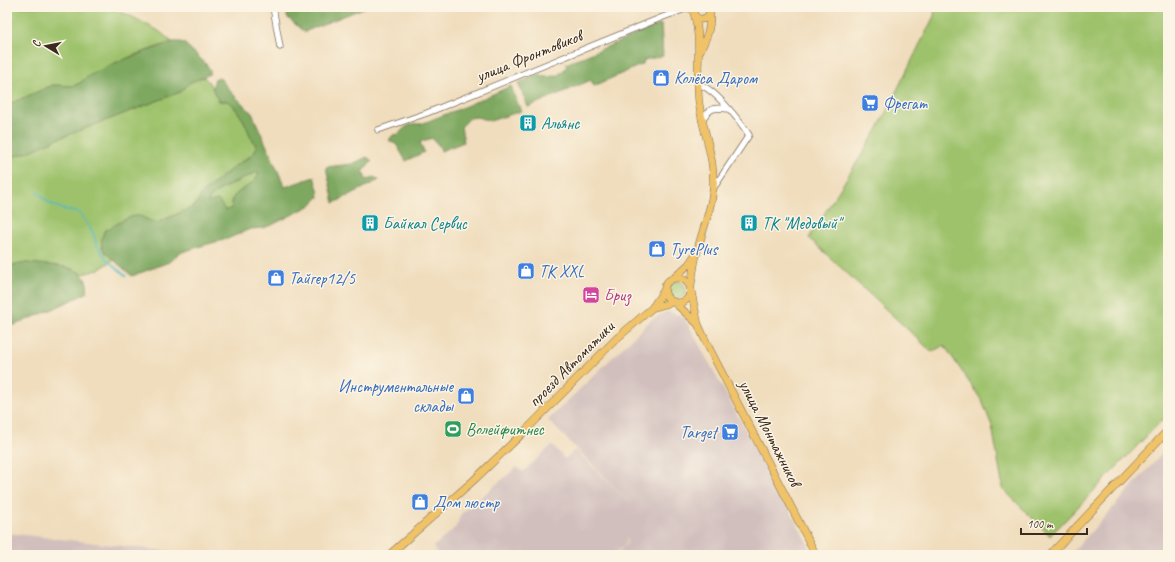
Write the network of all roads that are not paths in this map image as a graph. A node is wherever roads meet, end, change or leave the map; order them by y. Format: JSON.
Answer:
{"nodes":[{"id":1,"x":273,"y":7,"type":"edge"},
{"id":2,"x":691,"y":7,"type":"edge"},
{"id":3,"x":682,"y":8,"type":"edge"},
{"id":4,"x":709,"y":10,"type":"edge"},
{"id":5,"x":696,"y":17,"type":"junction"},
{"id":6,"x":280,"y":47,"type":"dead end"},
{"id":7,"x":700,"y":52,"type":"junction"},
{"id":8,"x":698,"y":84,"type":"junction"},
{"id":9,"x":729,"y":109,"type":"junction"},
{"id":10,"x":702,"y":120,"type":"junction"},
{"id":11,"x":378,"y":130,"type":"dead end"},
{"id":12,"x":713,"y":189,"type":"junction"},
{"id":13,"x":696,"y":254,"type":"junction"},
{"id":14,"x":674,"y":278,"type":"junction"},
{"id":15,"x":665,"y":289,"type":"junction"},
{"id":16,"x":691,"y":290,"type":"junction"},
{"id":17,"x":674,"y":302,"type":"junction"},
{"id":18,"x":652,"y":308,"type":"junction"},
{"id":19,"x":698,"y":324,"type":"junction"},
{"id":20,"x":1168,"y":430,"type":"edge"},
{"id":21,"x":389,"y":555,"type":"edge"},
{"id":22,"x":816,"y":555,"type":"edge"},
{"id":23,"x":1050,"y":555,"type":"edge"}],
"edges":[{"from":1,"to":6,"type":"street"},
{"from":2,"to":3,"type":"street","name":"улица Фронтовиков"},
{"from":2,"to":5,"type":"main road","name":"улица Монтажников"},
{"from":3,"to":11,"type":"street","name":"улица Фронтовиков"},
{"from":4,"to":5,"type":"main road"},
{"from":4,"to":7,"type":"main road","name":"улица Монтажников"},
{"from":5,"to":7,"type":"main road","name":"улица Монтажников"},
{"from":7,"to":8,"type":"main road","name":"улица Монтажников"},
{"from":8,"to":9,"type":"street"},
{"from":8,"to":10,"type":"main road","name":"улица Монтажников"},
{"from":9,"to":10,"type":"street"},
{"from":9,"to":12,"type":"street"},
{"from":10,"to":12,"type":"main road","name":"улица Монтажников"},
{"from":12,"to":13,"type":"main road","name":"улица Монтажников"},
{"from":13,"to":14,"type":"main road","name":"улица Монтажников"},
{"from":13,"to":16,"type":"main road","name":"улица Монтажников"},
{"from":14,"to":15,"type":"main road"},
{"from":14,"to":16,"type":"main road"},
{"from":15,"to":17,"type":"main road"},
{"from":15,"to":18,"type":"main road","name":"проезд Автоматики"},
{"from":16,"to":17,"type":"main road"},
{"from":16,"to":19,"type":"main road","name":"улица Монтажников"},
{"from":17,"to":18,"type":"main road","name":"проезд Автоматики"},
{"from":17,"to":19,"type":"main road","name":"улица Монтажников"},
{"from":18,"to":21,"type":"main road","name":"проезд Автоматики"},
{"from":19,"to":22,"type":"main road","name":"улица Монтажников"},
{"from":20,"to":23,"type":"main road"}]}
